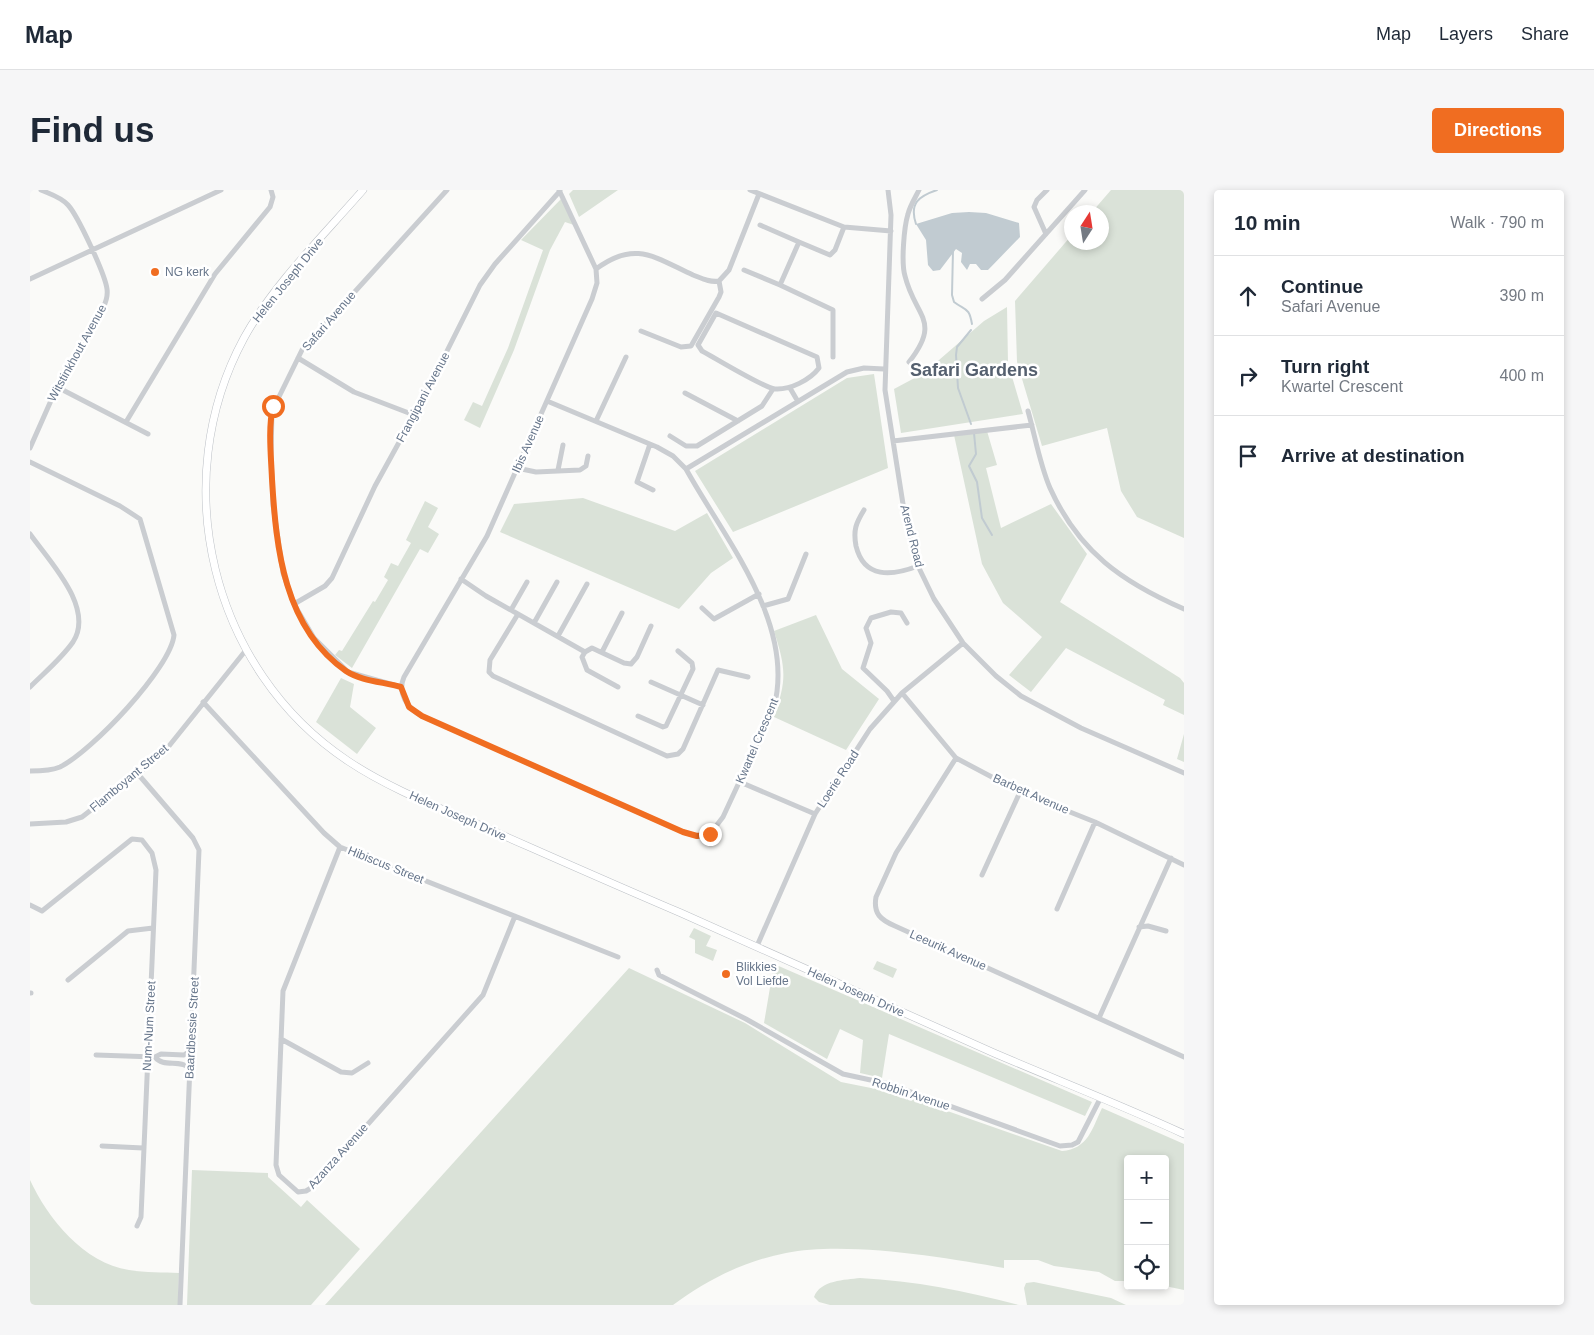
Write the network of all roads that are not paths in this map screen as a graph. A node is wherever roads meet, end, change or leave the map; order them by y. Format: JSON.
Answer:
{"nodes":[{"id":1,"x":41,"y":190,"type":"edge"},
{"id":2,"x":222,"y":190,"type":"edge"},
{"id":3,"x":271,"y":190,"type":"edge"},
{"id":4,"x":364,"y":190,"type":"edge"},
{"id":5,"x":447,"y":190,"type":"edge"},
{"id":6,"x":750,"y":190,"type":"edge"},
{"id":7,"x":888,"y":190,"type":"edge"},
{"id":8,"x":919,"y":190,"type":"edge"},
{"id":9,"x":1047,"y":190,"type":"edge"},
{"id":10,"x":1085,"y":190,"type":"edge"},
{"id":11,"x":215,"y":191,"type":"edge"},
{"id":12,"x":560,"y":191,"type":"edge"},
{"id":13,"x":760,"y":194,"type":"junction"},
{"id":14,"x":760,"y":225,"type":"dead end"},
{"id":15,"x":844,"y":227,"type":"junction"},
{"id":16,"x":891,"y":231,"type":"junction"},
{"id":17,"x":1046,"y":234,"type":"junction"},
{"id":18,"x":799,"y":242,"type":"junction"},
{"id":19,"x":92,"y":250,"type":"junction"},
{"id":20,"x":596,"y":268,"type":"junction"},
{"id":21,"x":744,"y":270,"type":"dead end"},
{"id":22,"x":30,"y":279,"type":"edge"},
{"id":23,"x":719,"y":282,"type":"junction"},
{"id":24,"x":780,"y":285,"type":"junction"},
{"id":25,"x":982,"y":299,"type":"dead end"},
{"id":26,"x":641,"y":331,"type":"dead end"},
{"id":27,"x":626,"y":357,"type":"dead end"},
{"id":28,"x":833,"y":357,"type":"dead end"},
{"id":29,"x":298,"y":358,"type":"junction"},
{"id":30,"x":909,"y":362,"type":"dead end"},
{"id":31,"x":884,"y":369,"type":"junction"},
{"id":32,"x":57,"y":387,"type":"junction"},
{"id":33,"x":790,"y":388,"type":"junction"},
{"id":34,"x":773,"y":389,"type":"junction"},
{"id":35,"x":685,"y":393,"type":"dead end"},
{"id":36,"x":797,"y":400,"type":"junction"},
{"id":37,"x":546,"y":401,"type":"junction"},
{"id":38,"x":1028,"y":411,"type":"dead end"},
{"id":39,"x":414,"y":415,"type":"junction"},
{"id":40,"x":596,"y":421,"type":"junction"},
{"id":41,"x":738,"y":421,"type":"junction"},
{"id":42,"x":126,"y":422,"type":"junction"},
{"id":43,"x":1032,"y":425,"type":"junction"},
{"id":44,"x":148,"y":434,"type":"dead end"},
{"id":45,"x":670,"y":436,"type":"dead end"},
{"id":46,"x":893,"y":441,"type":"junction"},
{"id":47,"x":650,"y":444,"type":"junction"},
{"id":48,"x":563,"y":445,"type":"dead end"},
{"id":49,"x":30,"y":448,"type":"edge"},
{"id":50,"x":588,"y":456,"type":"dead end"},
{"id":51,"x":30,"y":462,"type":"edge"},
{"id":52,"x":517,"y":468,"type":"junction"},
{"id":53,"x":686,"y":469,"type":"junction"},
{"id":54,"x":558,"y":470,"type":"junction"},
{"id":55,"x":653,"y":490,"type":"dead end"},
{"id":56,"x":864,"y":510,"type":"dead end"},
{"id":57,"x":30,"y":534,"type":"edge"},
{"id":58,"x":806,"y":554,"type":"dead end"},
{"id":59,"x":918,"y":566,"type":"junction"},
{"id":60,"x":461,"y":579,"type":"junction"},
{"id":61,"x":527,"y":582,"type":"dead end"},
{"id":62,"x":557,"y":582,"type":"dead end"},
{"id":63,"x":587,"y":584,"type":"dead end"},
{"id":64,"x":759,"y":594,"type":"junction"},
{"id":65,"x":294,"y":604,"type":"junction"},
{"id":66,"x":763,"y":606,"type":"junction"},
{"id":67,"x":702,"y":608,"type":"dead end"},
{"id":68,"x":1184,"y":608,"type":"edge"},
{"id":69,"x":511,"y":610,"type":"junction"},
{"id":70,"x":622,"y":613,"type":"dead end"},
{"id":71,"x":518,"y":614,"type":"junction"},
{"id":72,"x":534,"y":623,"type":"junction"},
{"id":73,"x":907,"y":623,"type":"dead end"},
{"id":74,"x":651,"y":626,"type":"dead end"},
{"id":75,"x":558,"y":636,"type":"junction"},
{"id":76,"x":963,"y":643,"type":"junction"},
{"id":77,"x":246,"y":650,"type":"junction"},
{"id":78,"x":678,"y":651,"type":"dead end"},
{"id":79,"x":584,"y":652,"type":"junction"},
{"id":80,"x":602,"y":652,"type":"junction"},
{"id":81,"x":748,"y":678,"type":"dead end"},
{"id":82,"x":651,"y":682,"type":"dead end"},
{"id":83,"x":30,"y":686,"type":"edge"},
{"id":84,"x":401,"y":687,"type":"junction"},
{"id":85,"x":618,"y":687,"type":"dead end"},
{"id":86,"x":902,"y":693,"type":"junction"},
{"id":87,"x":681,"y":695,"type":"junction"},
{"id":88,"x":894,"y":701,"type":"junction"},
{"id":89,"x":203,"y":702,"type":"junction"},
{"id":90,"x":703,"y":705,"type":"junction"},
{"id":91,"x":638,"y":716,"type":"dead end"},
{"id":92,"x":956,"y":758,"type":"junction"},
{"id":93,"x":30,"y":771,"type":"edge"},
{"id":94,"x":1184,"y":773,"type":"edge"},
{"id":95,"x":138,"y":774,"type":"junction"},
{"id":96,"x":740,"y":782,"type":"junction"},
{"id":97,"x":1020,"y":792,"type":"junction"},
{"id":98,"x":815,"y":814,"type":"junction"},
{"id":99,"x":1095,"y":822,"type":"junction"},
{"id":100,"x":30,"y":824,"type":"edge"},
{"id":101,"x":340,"y":847,"type":"junction"},
{"id":102,"x":1171,"y":858,"type":"junction"},
{"id":103,"x":1184,"y":865,"type":"edge"},
{"id":104,"x":982,"y":875,"type":"dead end"},
{"id":105,"x":30,"y":905,"type":"edge"},
{"id":106,"x":1057,"y":909,"type":"dead end"},
{"id":107,"x":515,"y":916,"type":"junction"},
{"id":108,"x":1140,"y":927,"type":"junction"},
{"id":109,"x":153,"y":928,"type":"junction"},
{"id":110,"x":1166,"y":931,"type":"dead end"},
{"id":111,"x":757,"y":946,"type":"junction"},
{"id":112,"x":618,"y":957,"type":"dead end"},
{"id":113,"x":657,"y":970,"type":"dead end"},
{"id":114,"x":68,"y":980,"type":"dead end"},
{"id":115,"x":1099,"y":1018,"type":"junction"},
{"id":116,"x":282,"y":1040,"type":"junction"},
{"id":117,"x":190,"y":1051,"type":"junction"},
{"id":118,"x":96,"y":1055,"type":"dead end"},
{"id":119,"x":147,"y":1057,"type":"junction"},
{"id":120,"x":155,"y":1057,"type":"junction"},
{"id":121,"x":1184,"y":1058,"type":"edge"},
{"id":122,"x":368,"y":1063,"type":"dead end"},
{"id":123,"x":190,"y":1068,"type":"junction"},
{"id":124,"x":1101,"y":1097,"type":"junction"},
{"id":125,"x":1184,"y":1134,"type":"edge"},
{"id":126,"x":102,"y":1146,"type":"dead end"},
{"id":127,"x":143,"y":1148,"type":"junction"},
{"id":128,"x":137,"y":1226,"type":"dead end"},
{"id":129,"x":180,"y":1305,"type":"edge"}],
"edges":[{"from":1,"to":19,"type":"street","name":"Witstinkhout Avenue"},
{"from":2,"to":11,"type":"street"},
{"from":3,"to":42,"type":"street"},
{"from":4,"to":77,"type":"street","name":"Helen Joseph Drive"},
{"from":5,"to":29,"type":"street","name":"Safari Avenue"},
{"from":6,"to":13,"type":"street"},
{"from":7,"to":16,"type":"street","name":"Arend Road"},
{"from":8,"to":30,"type":"street"},
{"from":9,"to":17,"type":"street"},
{"from":10,"to":17,"type":"street"},
{"from":11,"to":19,"type":"street"},
{"from":12,"to":20,"type":"street","name":"Ibis Avenue"},
{"from":12,"to":39,"type":"street","name":"Frangipani Avenue"},
{"from":13,"to":15,"type":"street"},
{"from":13,"to":23,"type":"street"},
{"from":14,"to":18,"type":"street"},
{"from":15,"to":16,"type":"street"},
{"from":15,"to":18,"type":"street"},
{"from":16,"to":31,"type":"street","name":"Arend Road"},
{"from":17,"to":25,"type":"street"},
{"from":18,"to":24,"type":"street"},
{"from":19,"to":22,"type":"street"},
{"from":19,"to":32,"type":"street","name":"Witstinkhout Avenue"},
{"from":20,"to":23,"type":"street"},
{"from":20,"to":37,"type":"street","name":"Ibis Avenue"},
{"from":21,"to":24,"type":"street"},
{"from":23,"to":26,"type":"street"},
{"from":24,"to":28,"type":"street"},
{"from":27,"to":40,"type":"street"},
{"from":29,"to":39,"type":"street"},
{"from":29,"to":65,"type":"street","name":"Safari Avenue"},
{"from":31,"to":36,"type":"street"},
{"from":31,"to":46,"type":"street","name":"Arend Road"},
{"from":32,"to":42,"type":"street"},
{"from":32,"to":49,"type":"street","name":"Witstinkhout Avenue"},
{"from":33,"to":34,"type":"street"},
{"from":33,"to":34,"type":"street"},
{"from":33,"to":36,"type":"street"},
{"from":34,"to":41,"type":"street"},
{"from":35,"to":41,"type":"street"},
{"from":36,"to":53,"type":"street"},
{"from":37,"to":40,"type":"street","name":"Kwartel Crescent"},
{"from":37,"to":52,"type":"street","name":"Ibis Avenue"},
{"from":38,"to":43,"type":"street"},
{"from":39,"to":65,"type":"street","name":"Frangipani Avenue"},
{"from":40,"to":47,"type":"street","name":"Kwartel Crescent"},
{"from":41,"to":45,"type":"street"},
{"from":42,"to":44,"type":"street"},
{"from":43,"to":46,"type":"street"},
{"from":43,"to":68,"type":"street"},
{"from":46,"to":59,"type":"street","name":"Arend Road"},
{"from":47,"to":53,"type":"street","name":"Kwartel Crescent"},
{"from":47,"to":55,"type":"street"},
{"from":48,"to":54,"type":"street"},
{"from":50,"to":54,"type":"street"},
{"from":51,"to":93,"type":"street"},
{"from":52,"to":54,"type":"street"},
{"from":52,"to":60,"type":"street","name":"Ibis Avenue"},
{"from":53,"to":64,"type":"street","name":"Kwartel Crescent"},
{"from":56,"to":59,"type":"street"},
{"from":57,"to":83,"type":"street"},
{"from":58,"to":66,"type":"street"},
{"from":59,"to":76,"type":"street","name":"Arend Road"},
{"from":60,"to":69,"type":"street"},
{"from":60,"to":84,"type":"street","name":"Ibis Avenue"},
{"from":61,"to":69,"type":"street"},
{"from":62,"to":72,"type":"street"},
{"from":63,"to":75,"type":"street"},
{"from":64,"to":66,"type":"street","name":"Kwartel Crescent"},
{"from":64,"to":67,"type":"street"},
{"from":65,"to":84,"type":"street","name":"Safari Avenue"},
{"from":66,"to":96,"type":"street","name":"Kwartel Crescent"},
{"from":69,"to":71,"type":"street"},
{"from":70,"to":80,"type":"street"},
{"from":71,"to":72,"type":"street"},
{"from":71,"to":90,"type":"street"},
{"from":72,"to":75,"type":"street"},
{"from":73,"to":88,"type":"street"},
{"from":74,"to":80,"type":"street"},
{"from":75,"to":79,"type":"street"},
{"from":76,"to":86,"type":"street","name":"Loerie Road"},
{"from":76,"to":94,"type":"street","name":"Arend Road"},
{"from":77,"to":89,"type":"street","name":"Flamboyant Street"},
{"from":77,"to":111,"type":"street","name":"Helen Joseph Drive"},
{"from":78,"to":87,"type":"street"},
{"from":79,"to":80,"type":"street"},
{"from":79,"to":85,"type":"street"},
{"from":81,"to":90,"type":"street"},
{"from":82,"to":87,"type":"street"},
{"from":84,"to":96,"type":"street","name":"Kwartel Crescent"},
{"from":86,"to":88,"type":"street","name":"Loerie Road"},
{"from":86,"to":92,"type":"street","name":"Barbett Avenue"},
{"from":87,"to":90,"type":"street"},
{"from":87,"to":91,"type":"street"},
{"from":88,"to":98,"type":"street","name":"Loerie Road"},
{"from":89,"to":95,"type":"street","name":"Flamboyant Street"},
{"from":89,"to":101,"type":"street","name":"Hibiscus Street"},
{"from":92,"to":97,"type":"street","name":"Barbett Avenue"},
{"from":92,"to":115,"type":"street","name":"Leeurik Avenue"},
{"from":95,"to":100,"type":"street","name":"Flamboyant Street"},
{"from":95,"to":117,"type":"street","name":"Baardbessie Street"},
{"from":96,"to":98,"type":"street"},
{"from":97,"to":99,"type":"street","name":"Barbett Avenue"},
{"from":97,"to":104,"type":"street"},
{"from":98,"to":111,"type":"street","name":"Loerie Road"},
{"from":99,"to":102,"type":"street","name":"Barbett Avenue"},
{"from":99,"to":106,"type":"street"},
{"from":101,"to":107,"type":"street","name":"Hibiscus Street"},
{"from":101,"to":116,"type":"street","name":"Azanza Avenue"},
{"from":102,"to":103,"type":"street","name":"Barbett Avenue"},
{"from":102,"to":108,"type":"street"},
{"from":105,"to":109,"type":"street","name":"Num-Num Street"},
{"from":107,"to":112,"type":"street","name":"Hibiscus Street"},
{"from":107,"to":116,"type":"street","name":"Azanza Avenue"},
{"from":108,"to":110,"type":"street"},
{"from":108,"to":115,"type":"street"},
{"from":109,"to":114,"type":"street"},
{"from":109,"to":119,"type":"street","name":"Num-Num Street"},
{"from":111,"to":124,"type":"street","name":"Helen Joseph Drive"},
{"from":113,"to":124,"type":"street","name":"Robbin Avenue"},
{"from":115,"to":121,"type":"street","name":"Leeurik Avenue"},
{"from":116,"to":122,"type":"street"},
{"from":117,"to":120,"type":"street"},
{"from":117,"to":123,"type":"street","name":"Baardbessie Street"},
{"from":118,"to":119,"type":"street"},
{"from":119,"to":120,"type":"street"},
{"from":119,"to":127,"type":"street","name":"Num-Num Street"},
{"from":120,"to":123,"type":"street"},
{"from":123,"to":129,"type":"street","name":"Baardbessie Street"},
{"from":124,"to":125,"type":"street","name":"Helen Joseph Drive"},
{"from":126,"to":127,"type":"street"},
{"from":127,"to":128,"type":"street","name":"Num-Num Street"}]}
